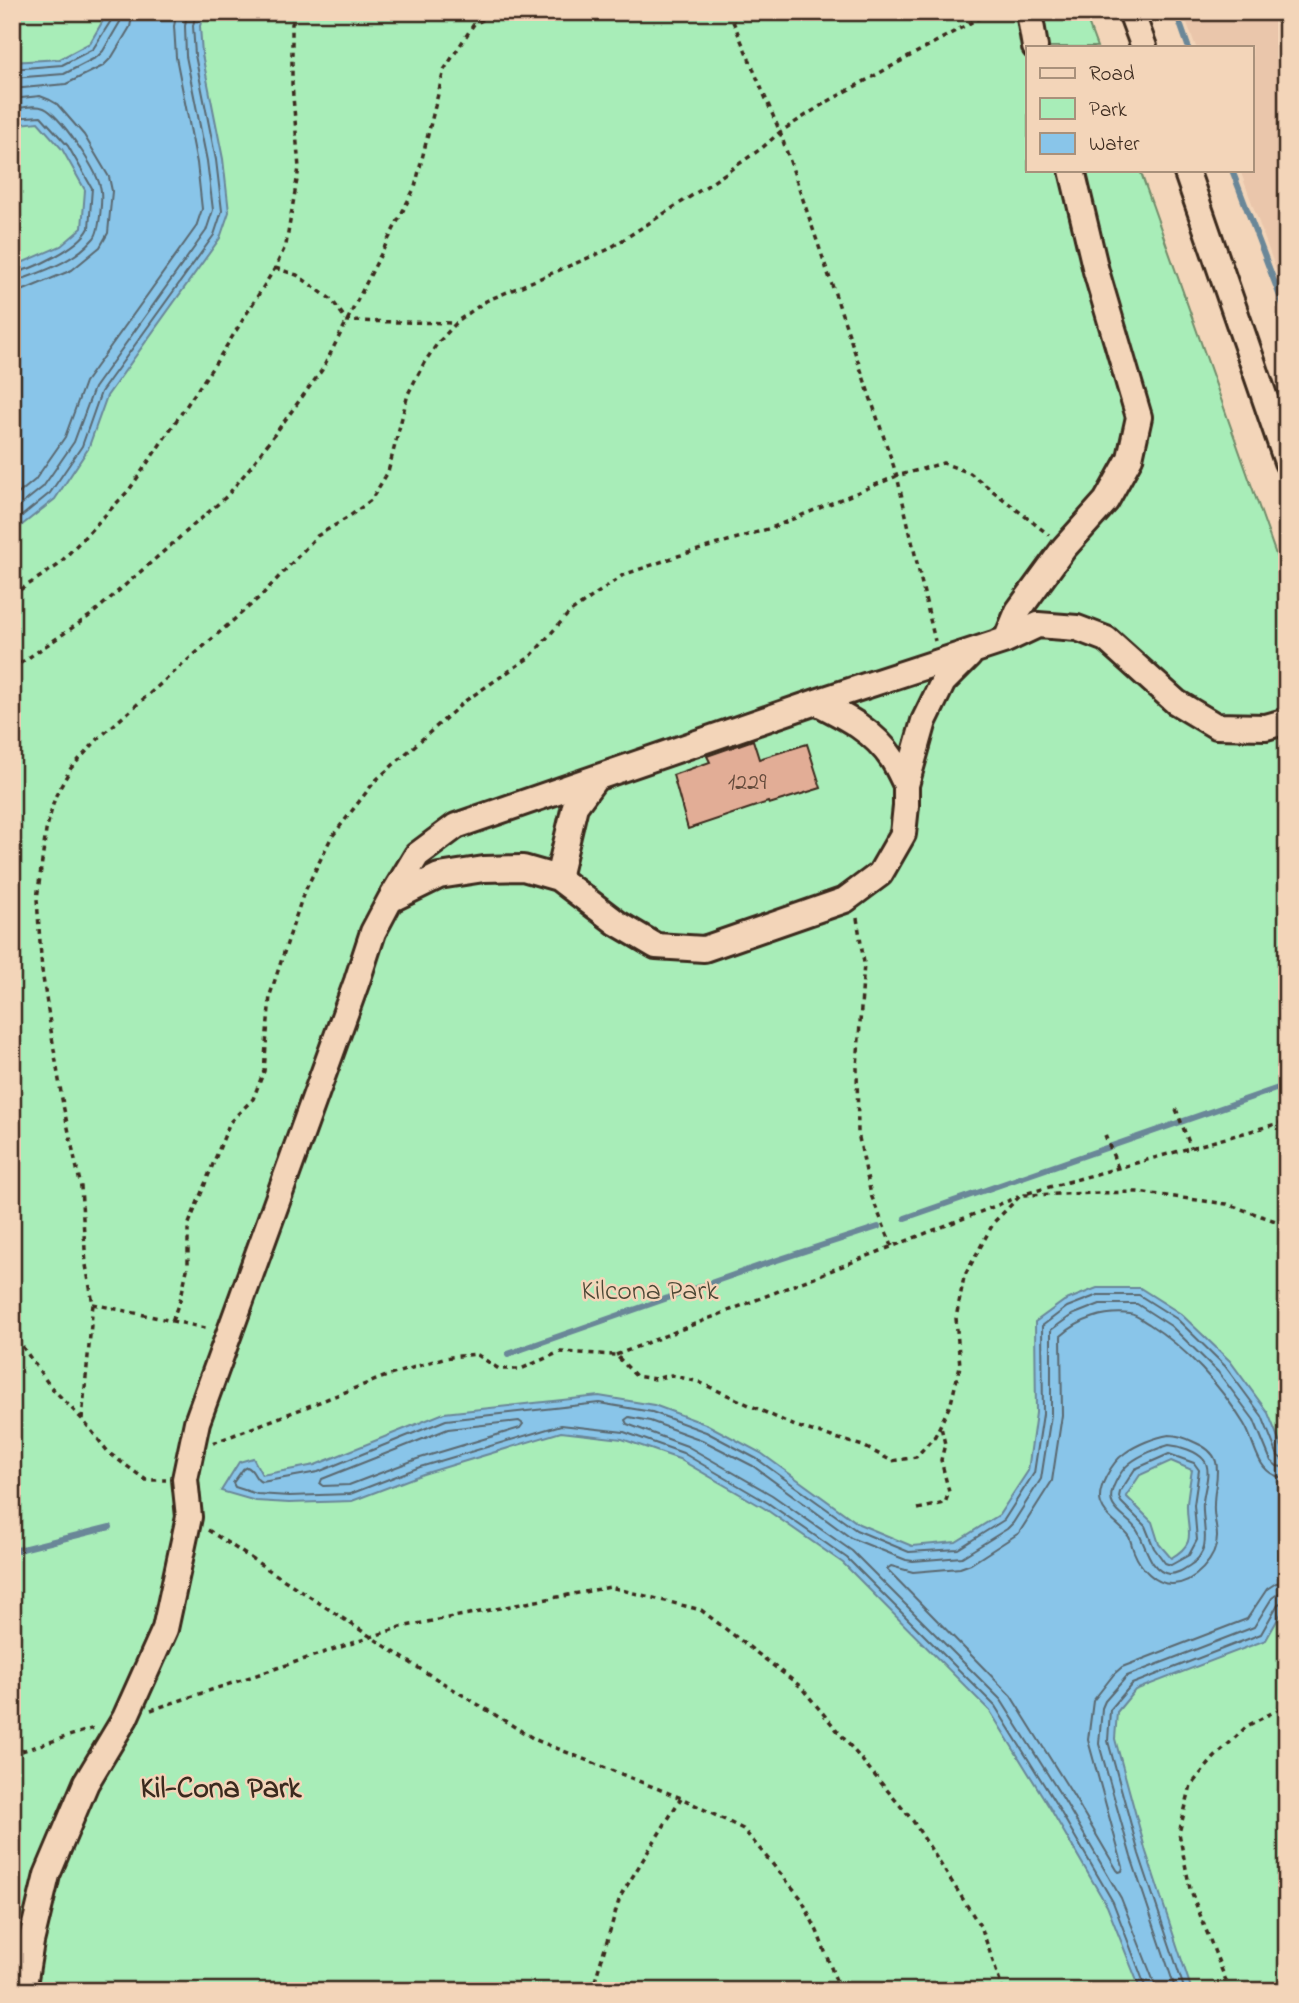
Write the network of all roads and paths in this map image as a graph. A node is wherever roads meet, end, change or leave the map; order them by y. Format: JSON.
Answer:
{"nodes":[{"id":1,"x":297,"y":12,"type":"edge"},
{"id":2,"x":499,"y":12,"type":"edge"},
{"id":3,"x":729,"y":12,"type":"edge"},
{"id":4,"x":990,"y":12,"type":"edge"},
{"id":5,"x":1029,"y":12,"type":"edge"},
{"id":6,"x":1131,"y":12,"type":"edge"},
{"id":7,"x":1035,"y":46,"type":"edge"},
{"id":8,"x":1143,"y":46,"type":"edge"},
{"id":9,"x":779,"y":132,"type":"junction"},
{"id":10,"x":1072,"y":172,"type":"edge"},
{"id":11,"x":1187,"y":172,"type":"edge"},
{"id":12,"x":275,"y":268,"type":"junction"},
{"id":13,"x":347,"y":321,"type":"junction"},
{"id":14,"x":456,"y":323,"type":"junction"},
{"id":15,"x":1287,"y":462,"type":"edge"},
{"id":16,"x":897,"y":476,"type":"junction"},
{"id":17,"x":1064,"y":548,"type":"junction"},
{"id":18,"x":12,"y":595,"type":"edge"},
{"id":19,"x":1006,"y":640,"type":"junction"},
{"id":20,"x":975,"y":651,"type":"junction"},
{"id":21,"x":940,"y":662,"type":"junction"},
{"id":22,"x":12,"y":669,"type":"edge"},
{"id":23,"x":817,"y":702,"type":"junction"},
{"id":24,"x":1287,"y":721,"type":"edge"},
{"id":25,"x":595,"y":779,"type":"junction"},
{"id":26,"x":906,"y":785,"type":"junction"},
{"id":27,"x":558,"y":878,"type":"junction"},
{"id":28,"x":853,"y":894,"type":"junction"},
{"id":29,"x":390,"y":900,"type":"junction"},
{"id":30,"x":1176,"y":1109,"type":"dead end"},
{"id":31,"x":1287,"y":1121,"type":"edge"},
{"id":32,"x":1105,"y":1135,"type":"dead end"},
{"id":33,"x":1191,"y":1148,"type":"junction"},
{"id":34,"x":1118,"y":1168,"type":"junction"},
{"id":35,"x":1021,"y":1195,"type":"junction"},
{"id":36,"x":1287,"y":1226,"type":"edge"},
{"id":37,"x":892,"y":1246,"type":"junction"},
{"id":38,"x":93,"y":1304,"type":"junction"},
{"id":39,"x":172,"y":1321,"type":"junction"},
{"id":40,"x":12,"y":1329,"type":"edge"},
{"id":41,"x":229,"y":1333,"type":"junction"},
{"id":42,"x":616,"y":1354,"type":"junction"},
{"id":43,"x":82,"y":1419,"type":"junction"},
{"id":44,"x":940,"y":1425,"type":"junction"},
{"id":45,"x":191,"y":1452,"type":"junction"},
{"id":46,"x":185,"y":1479,"type":"junction"},
{"id":47,"x":918,"y":1509,"type":"dead end"},
{"id":48,"x":189,"y":1517,"type":"junction"},
{"id":49,"x":371,"y":1637,"type":"junction"},
{"id":50,"x":1287,"y":1705,"type":"edge"},
{"id":51,"x":125,"y":1718,"type":"junction"},
{"id":52,"x":12,"y":1754,"type":"edge"},
{"id":53,"x":681,"y":1798,"type":"junction"},
{"id":54,"x":23,"y":1991,"type":"edge"},
{"id":55,"x":592,"y":1991,"type":"edge"},
{"id":56,"x":840,"y":1991,"type":"edge"},
{"id":57,"x":1003,"y":1991,"type":"edge"},
{"id":58,"x":1230,"y":1991,"type":"edge"}],
"edges":[{"from":1,"to":12,"type":"path"},
{"from":2,"to":13,"type":"path"},
{"from":3,"to":9,"type":"path"},
{"from":4,"to":9,"type":"path"},
{"from":5,"to":7,"type":"street"},
{"from":6,"to":8,"type":"street"},
{"from":9,"to":14,"type":"path"},
{"from":9,"to":16,"type":"path"},
{"from":10,"to":17,"type":"street"},
{"from":11,"to":15,"type":"street"},
{"from":12,"to":13,"type":"path"},
{"from":12,"to":18,"type":"path"},
{"from":13,"to":14,"type":"path"},
{"from":13,"to":22,"type":"path"},
{"from":14,"to":38,"type":"path"},
{"from":16,"to":17,"type":"path"},
{"from":16,"to":21,"type":"path"},
{"from":16,"to":39,"type":"path"},
{"from":17,"to":19,"type":"street"},
{"from":19,"to":20,"type":"street"},
{"from":19,"to":24,"type":"street"},
{"from":20,"to":21,"type":"street"},
{"from":20,"to":26,"type":"street"},
{"from":21,"to":23,"type":"street"},
{"from":23,"to":25,"type":"street"},
{"from":23,"to":26,"type":"street"},
{"from":25,"to":27,"type":"street"},
{"from":25,"to":29,"type":"street"},
{"from":26,"to":28,"type":"street"},
{"from":27,"to":28,"type":"street"},
{"from":27,"to":29,"type":"street"},
{"from":28,"to":37,"type":"path"},
{"from":29,"to":41,"type":"street"},
{"from":30,"to":33,"type":"path"},
{"from":31,"to":33,"type":"path"},
{"from":32,"to":34,"type":"path"},
{"from":33,"to":34,"type":"path"},
{"from":34,"to":35,"type":"path"},
{"from":35,"to":36,"type":"path"},
{"from":35,"to":37,"type":"path"},
{"from":35,"to":44,"type":"path"},
{"from":37,"to":42,"type":"path"},
{"from":38,"to":39,"type":"path"},
{"from":38,"to":43,"type":"path"},
{"from":39,"to":41,"type":"path"},
{"from":40,"to":43,"type":"path"},
{"from":41,"to":45,"type":"street"},
{"from":42,"to":44,"type":"path"},
{"from":42,"to":45,"type":"path"},
{"from":43,"to":46,"type":"path"},
{"from":44,"to":47,"type":"path"},
{"from":45,"to":46,"type":"street"},
{"from":46,"to":48,"type":"street"},
{"from":48,"to":49,"type":"path"},
{"from":48,"to":51,"type":"street"},
{"from":49,"to":51,"type":"path"},
{"from":49,"to":53,"type":"path"},
{"from":49,"to":57,"type":"path"},
{"from":50,"to":58,"type":"path"},
{"from":51,"to":52,"type":"path"},
{"from":51,"to":54,"type":"street"},
{"from":53,"to":55,"type":"path"},
{"from":53,"to":56,"type":"path"}]}
